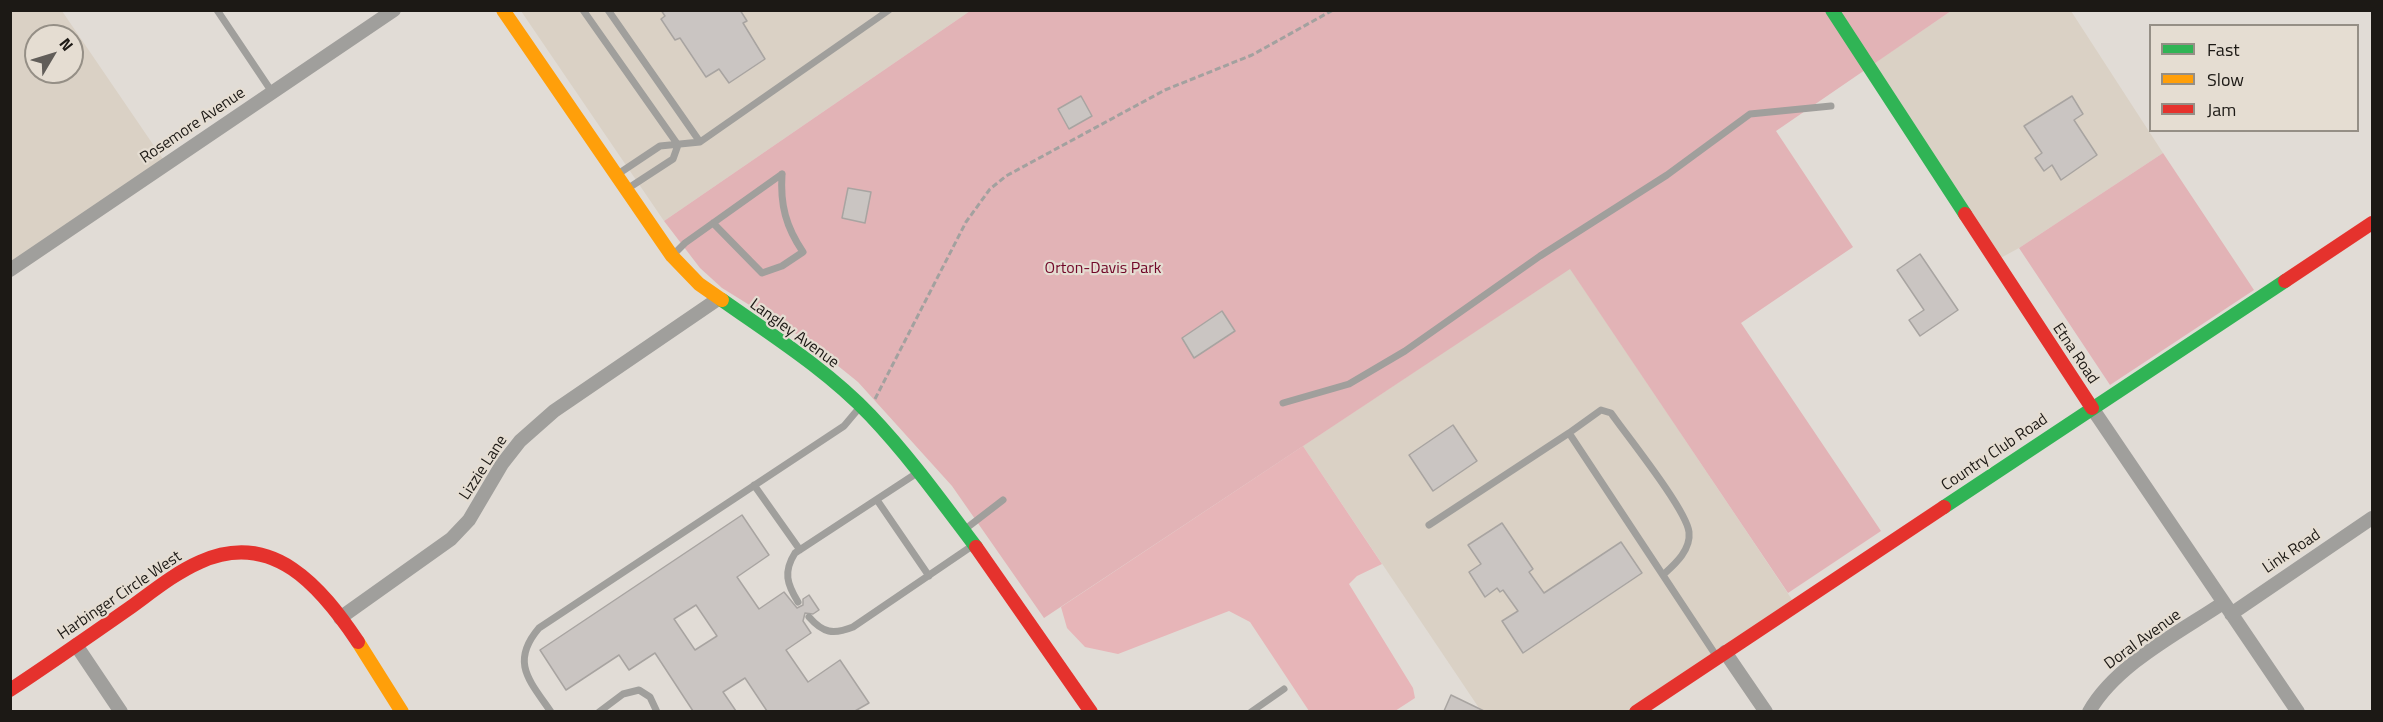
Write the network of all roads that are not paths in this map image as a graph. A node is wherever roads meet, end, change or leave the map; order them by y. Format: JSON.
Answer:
{"nodes":[{"id":1,"x":218,"y":10,"type":"edge"},
{"id":2,"x":394,"y":10,"type":"edge"},
{"id":3,"x":503,"y":10,"type":"edge"},
{"id":4,"x":583,"y":10,"type":"edge"},
{"id":5,"x":608,"y":10,"type":"edge"},
{"id":6,"x":889,"y":10,"type":"edge"},
{"id":7,"x":1832,"y":10,"type":"edge"},
{"id":8,"x":272,"y":92,"type":"junction"},
{"id":9,"x":1831,"y":106,"type":"dead end"},
{"id":10,"x":700,"y":142,"type":"junction"},
{"id":11,"x":678,"y":146,"type":"junction"},
{"id":12,"x":616,"y":176,"type":"junction"},
{"id":13,"x":626,"y":190,"type":"junction"},
{"id":14,"x":713,"y":223,"type":"junction"},
{"id":15,"x":2373,"y":223,"type":"edge"},
{"id":16,"x":672,"y":256,"type":"junction"},
{"id":17,"x":10,"y":270,"type":"edge"},
{"id":18,"x":718,"y":300,"type":"junction"},
{"id":19,"x":1283,"y":403,"type":"dead end"},
{"id":20,"x":2092,"y":408,"type":"junction"},
{"id":21,"x":864,"y":411,"type":"junction"},
{"id":22,"x":1569,"y":434,"type":"junction"},
{"id":23,"x":920,"y":472,"type":"junction"},
{"id":24,"x":754,"y":485,"type":"junction"},
{"id":25,"x":877,"y":500,"type":"junction"},
{"id":26,"x":1003,"y":500,"type":"dead end"},
{"id":27,"x":2373,"y":518,"type":"edge"},
{"id":28,"x":1429,"y":525,"type":"dead end"},
{"id":29,"x":964,"y":531,"type":"junction"},
{"id":30,"x":974,"y":544,"type":"junction"},
{"id":31,"x":800,"y":550,"type":"junction"},
{"id":32,"x":1664,"y":574,"type":"junction"},
{"id":33,"x":929,"y":576,"type":"junction"},
{"id":34,"x":798,"y":602,"type":"dead end"},
{"id":35,"x":2227,"y":608,"type":"junction"},
{"id":36,"x":809,"y":617,"type":"dead end"},
{"id":37,"x":340,"y":618,"type":"junction"},
{"id":38,"x":76,"y":645,"type":"junction"},
{"id":39,"x":1721,"y":655,"type":"junction"},
{"id":40,"x":1284,"y":689,"type":"dead end"},
{"id":41,"x":10,"y":690,"type":"edge"},
{"id":42,"x":121,"y":711,"type":"edge"},
{"id":43,"x":402,"y":711,"type":"edge"},
{"id":44,"x":551,"y":711,"type":"edge"},
{"id":45,"x":599,"y":711,"type":"edge"},
{"id":46,"x":657,"y":711,"type":"edge"},
{"id":47,"x":1091,"y":711,"type":"edge"},
{"id":48,"x":1251,"y":711,"type":"edge"},
{"id":49,"x":1636,"y":711,"type":"edge"},
{"id":50,"x":1766,"y":711,"type":"edge"},
{"id":51,"x":2090,"y":711,"type":"edge"},
{"id":52,"x":2298,"y":711,"type":"edge"}],
"edges":[{"from":1,"to":8,"type":"lane"},
{"from":2,"to":8,"type":"street","name":"Rosemore Avenue"},
{"from":3,"to":12,"type":"street","name":"Langley Avenue"},
{"from":4,"to":11,"type":"lane"},
{"from":5,"to":10,"type":"lane"},
{"from":6,"to":10,"type":"lane"},
{"from":7,"to":20,"type":"street","name":"Etna Road"},
{"from":8,"to":17,"type":"street","name":"Rosemore Avenue"},
{"from":9,"to":19,"type":"lane"},
{"from":10,"to":11,"type":"lane"},
{"from":11,"to":12,"type":"lane"},
{"from":11,"to":13,"type":"lane"},
{"from":12,"to":13,"type":"street","name":"Langley Avenue"},
{"from":13,"to":16,"type":"street","name":"Langley Avenue"},
{"from":14,"to":14,"type":"lane"},
{"from":14,"to":16,"type":"lane"},
{"from":15,"to":20,"type":"street","name":"Country Club Road"},
{"from":16,"to":18,"type":"street","name":"Langley Avenue"},
{"from":18,"to":21,"type":"street","name":"Langley Avenue"},
{"from":18,"to":37,"type":"street","name":"Lizzie Lane"},
{"from":20,"to":35,"type":"street","name":"Etna Road"},
{"from":20,"to":39,"type":"street","name":"Country Club Road"},
{"from":21,"to":23,"type":"street","name":"Langley Avenue"},
{"from":21,"to":24,"type":"lane"},
{"from":22,"to":28,"type":"lane"},
{"from":22,"to":32,"type":"lane"},
{"from":22,"to":32,"type":"lane"},
{"from":23,"to":25,"type":"lane"},
{"from":23,"to":29,"type":"street","name":"Langley Avenue"},
{"from":24,"to":31,"type":"lane"},
{"from":24,"to":44,"type":"lane"},
{"from":25,"to":31,"type":"lane"},
{"from":25,"to":33,"type":"lane"},
{"from":26,"to":29,"type":"lane"},
{"from":27,"to":35,"type":"street","name":"Link Road"},
{"from":29,"to":30,"type":"street","name":"Langley Avenue"},
{"from":30,"to":33,"type":"lane"},
{"from":30,"to":47,"type":"street","name":"Langley Avenue"},
{"from":31,"to":34,"type":"lane"},
{"from":32,"to":39,"type":"lane"},
{"from":33,"to":36,"type":"lane"},
{"from":35,"to":51,"type":"street","name":"Doral Avenue"},
{"from":35,"to":52,"type":"street","name":"Etna Road"},
{"from":37,"to":38,"type":"street","name":"Harbinger Circle West"},
{"from":37,"to":43,"type":"street","name":"Harbinger Circle West"},
{"from":38,"to":41,"type":"street","name":"Harbinger Circle West"},
{"from":38,"to":42,"type":"street"},
{"from":39,"to":49,"type":"street","name":"Country Club Road"},
{"from":39,"to":50,"type":"street"},
{"from":40,"to":48,"type":"lane"},
{"from":45,"to":46,"type":"lane"}]}
